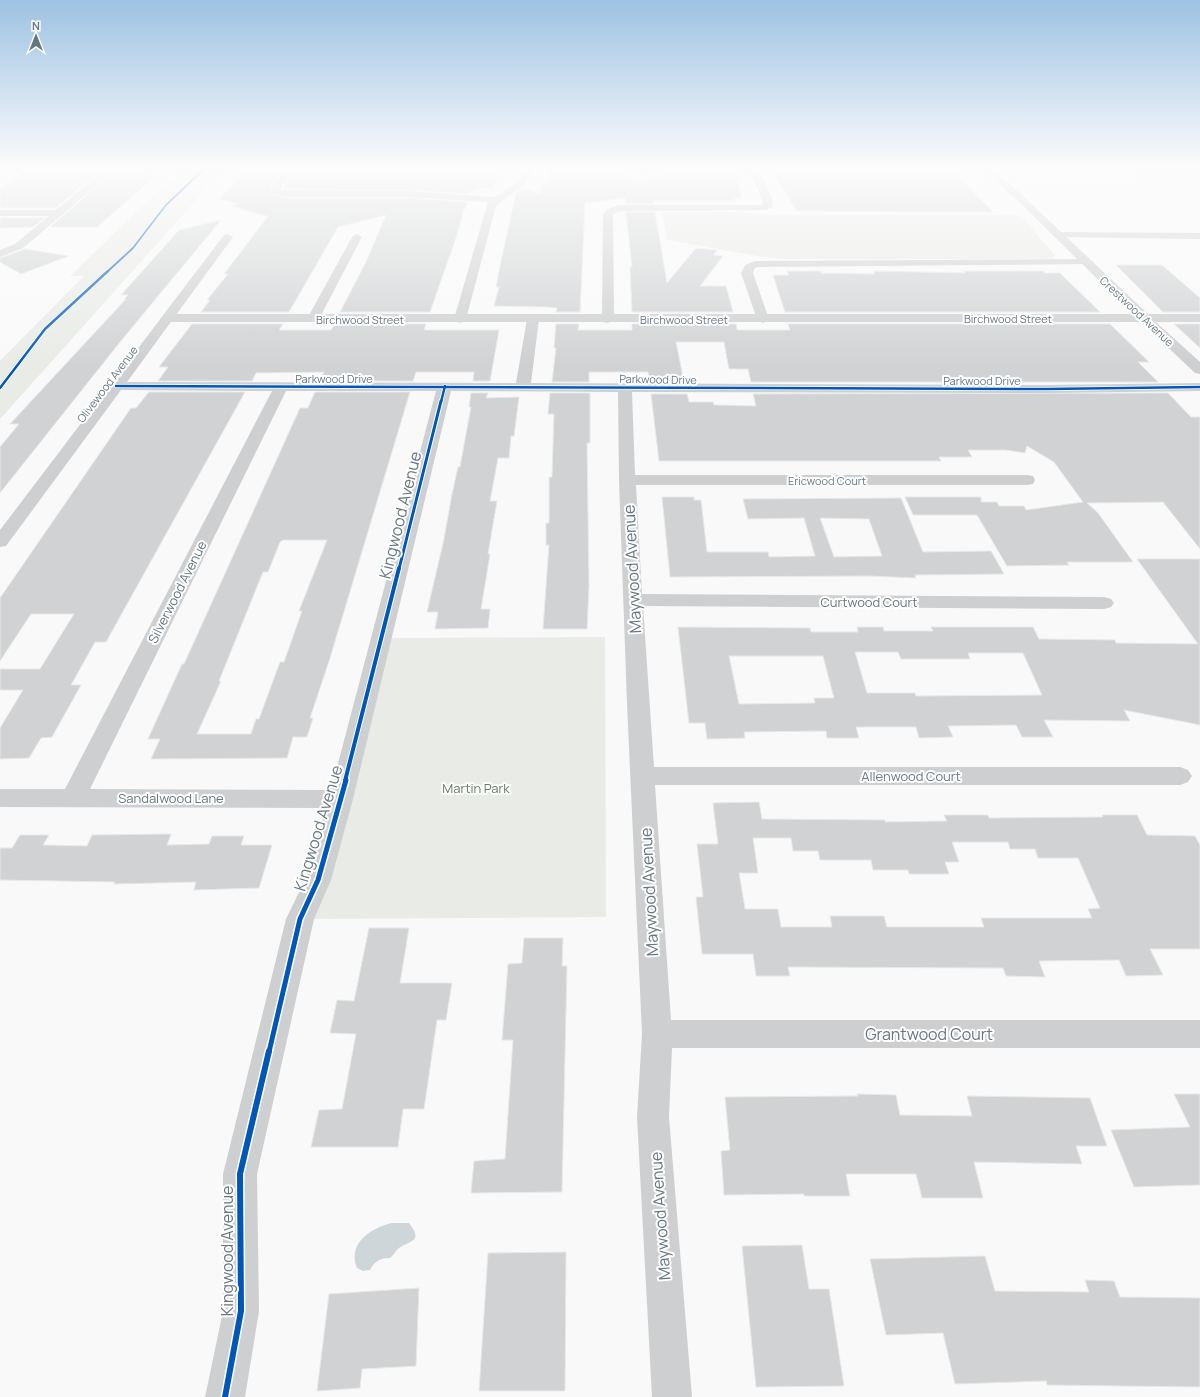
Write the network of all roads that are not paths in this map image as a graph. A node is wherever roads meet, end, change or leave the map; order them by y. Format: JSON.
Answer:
{"nodes":[{"id":1,"x":33,"y":234,"type":"edge"},
{"id":2,"x":483,"y":234,"type":"edge"},
{"id":3,"x":608,"y":234,"type":"edge"},
{"id":4,"x":1059,"y":235,"type":"joint"},
{"id":5,"x":1200,"y":236,"type":"edge"},
{"id":6,"x":228,"y":237,"type":"dead end"},
{"id":7,"x":357,"y":237,"type":"dead end"},
{"id":8,"x":0,"y":254,"type":"edge"},
{"id":9,"x":1085,"y":262,"type":"junction"},
{"id":10,"x":167,"y":318,"type":"junction"},
{"id":11,"x":534,"y":318,"type":"junction"},
{"id":12,"x":763,"y":318,"type":"junction"},
{"id":13,"x":1145,"y":318,"type":"junction"},
{"id":14,"x":1200,"y":318,"type":"edge"},
{"id":15,"x":313,"y":319,"type":"junction"},
{"id":16,"x":460,"y":319,"type":"junction"},
{"id":17,"x":608,"y":319,"type":"junction"},
{"id":18,"x":1200,"y":370,"type":"edge"},
{"id":19,"x":116,"y":386,"type":"junction"},
{"id":20,"x":445,"y":386,"type":"junction"},
{"id":21,"x":523,"y":386,"type":"junction"},
{"id":22,"x":281,"y":387,"type":"junction"},
{"id":23,"x":625,"y":387,"type":"junction"},
{"id":24,"x":1200,"y":388,"type":"edge"},
{"id":25,"x":627,"y":480,"type":"junction"},
{"id":26,"x":1027,"y":480,"type":"dead end"},
{"id":27,"x":0,"y":542,"type":"edge"},
{"id":28,"x":634,"y":600,"type":"junction"},
{"id":29,"x":1104,"y":603,"type":"dead end"},
{"id":30,"x":642,"y":776,"type":"junction"},
{"id":31,"x":1180,"y":776,"type":"dead end"},
{"id":32,"x":0,"y":798,"type":"edge"},
{"id":33,"x":73,"y":798,"type":"junction"},
{"id":34,"x":341,"y":799,"type":"junction"},
{"id":35,"x":657,"y":1034,"type":"junction"},
{"id":36,"x":1200,"y":1034,"type":"edge"},
{"id":37,"x":225,"y":1397,"type":"edge"},
{"id":38,"x":672,"y":1397,"type":"edge"}],
"edges":[{"from":1,"to":8,"type":"street"},
{"from":2,"to":16,"type":"street"},
{"from":3,"to":17,"type":"street"},
{"from":4,"to":5,"type":"street"},
{"from":4,"to":9,"type":"street","name":"Crestwood Avenue"},
{"from":6,"to":10,"type":"street","name":"Olivewood Avenue"},
{"from":7,"to":15,"type":"street"},
{"from":9,"to":12,"type":"street"},
{"from":9,"to":13,"type":"street","name":"Crestwood Avenue"},
{"from":10,"to":15,"type":"street","name":"Birchwood Street"},
{"from":10,"to":19,"type":"street","name":"Olivewood Avenue"},
{"from":11,"to":16,"type":"street","name":"Birchwood Street"},
{"from":11,"to":17,"type":"street","name":"Birchwood Street"},
{"from":11,"to":21,"type":"street"},
{"from":12,"to":13,"type":"street","name":"Birchwood Street"},
{"from":12,"to":17,"type":"street","name":"Birchwood Street"},
{"from":13,"to":14,"type":"street","name":"Birchwood Street"},
{"from":13,"to":18,"type":"street","name":"Crestwood Avenue"},
{"from":15,"to":16,"type":"street","name":"Birchwood Street"},
{"from":19,"to":22,"type":"street","name":"Parkwood Drive"},
{"from":19,"to":27,"type":"street","name":"Olivewood Avenue"},
{"from":20,"to":21,"type":"street","name":"Parkwood Drive"},
{"from":20,"to":22,"type":"street","name":"Parkwood Drive"},
{"from":20,"to":34,"type":"street","name":"Kingwood Avenue"},
{"from":21,"to":23,"type":"street","name":"Parkwood Drive"},
{"from":22,"to":33,"type":"street","name":"Silverwood Avenue"},
{"from":23,"to":24,"type":"street","name":"Parkwood Drive"},
{"from":23,"to":25,"type":"street","name":"Maywood Avenue"},
{"from":25,"to":26,"type":"street","name":"Ericwood Court"},
{"from":25,"to":28,"type":"street","name":"Maywood Avenue"},
{"from":28,"to":29,"type":"street","name":"Curtwood Court"},
{"from":28,"to":30,"type":"street","name":"Maywood Avenue"},
{"from":30,"to":31,"type":"street","name":"Allenwood Court"},
{"from":30,"to":35,"type":"street","name":"Maywood Avenue"},
{"from":32,"to":33,"type":"street","name":"Sandalwood Lane"},
{"from":33,"to":34,"type":"street","name":"Sandalwood Lane"},
{"from":34,"to":37,"type":"street","name":"Kingwood Avenue"},
{"from":35,"to":36,"type":"street","name":"Grantwood Court"},
{"from":35,"to":38,"type":"street","name":"Maywood Avenue"}]}
